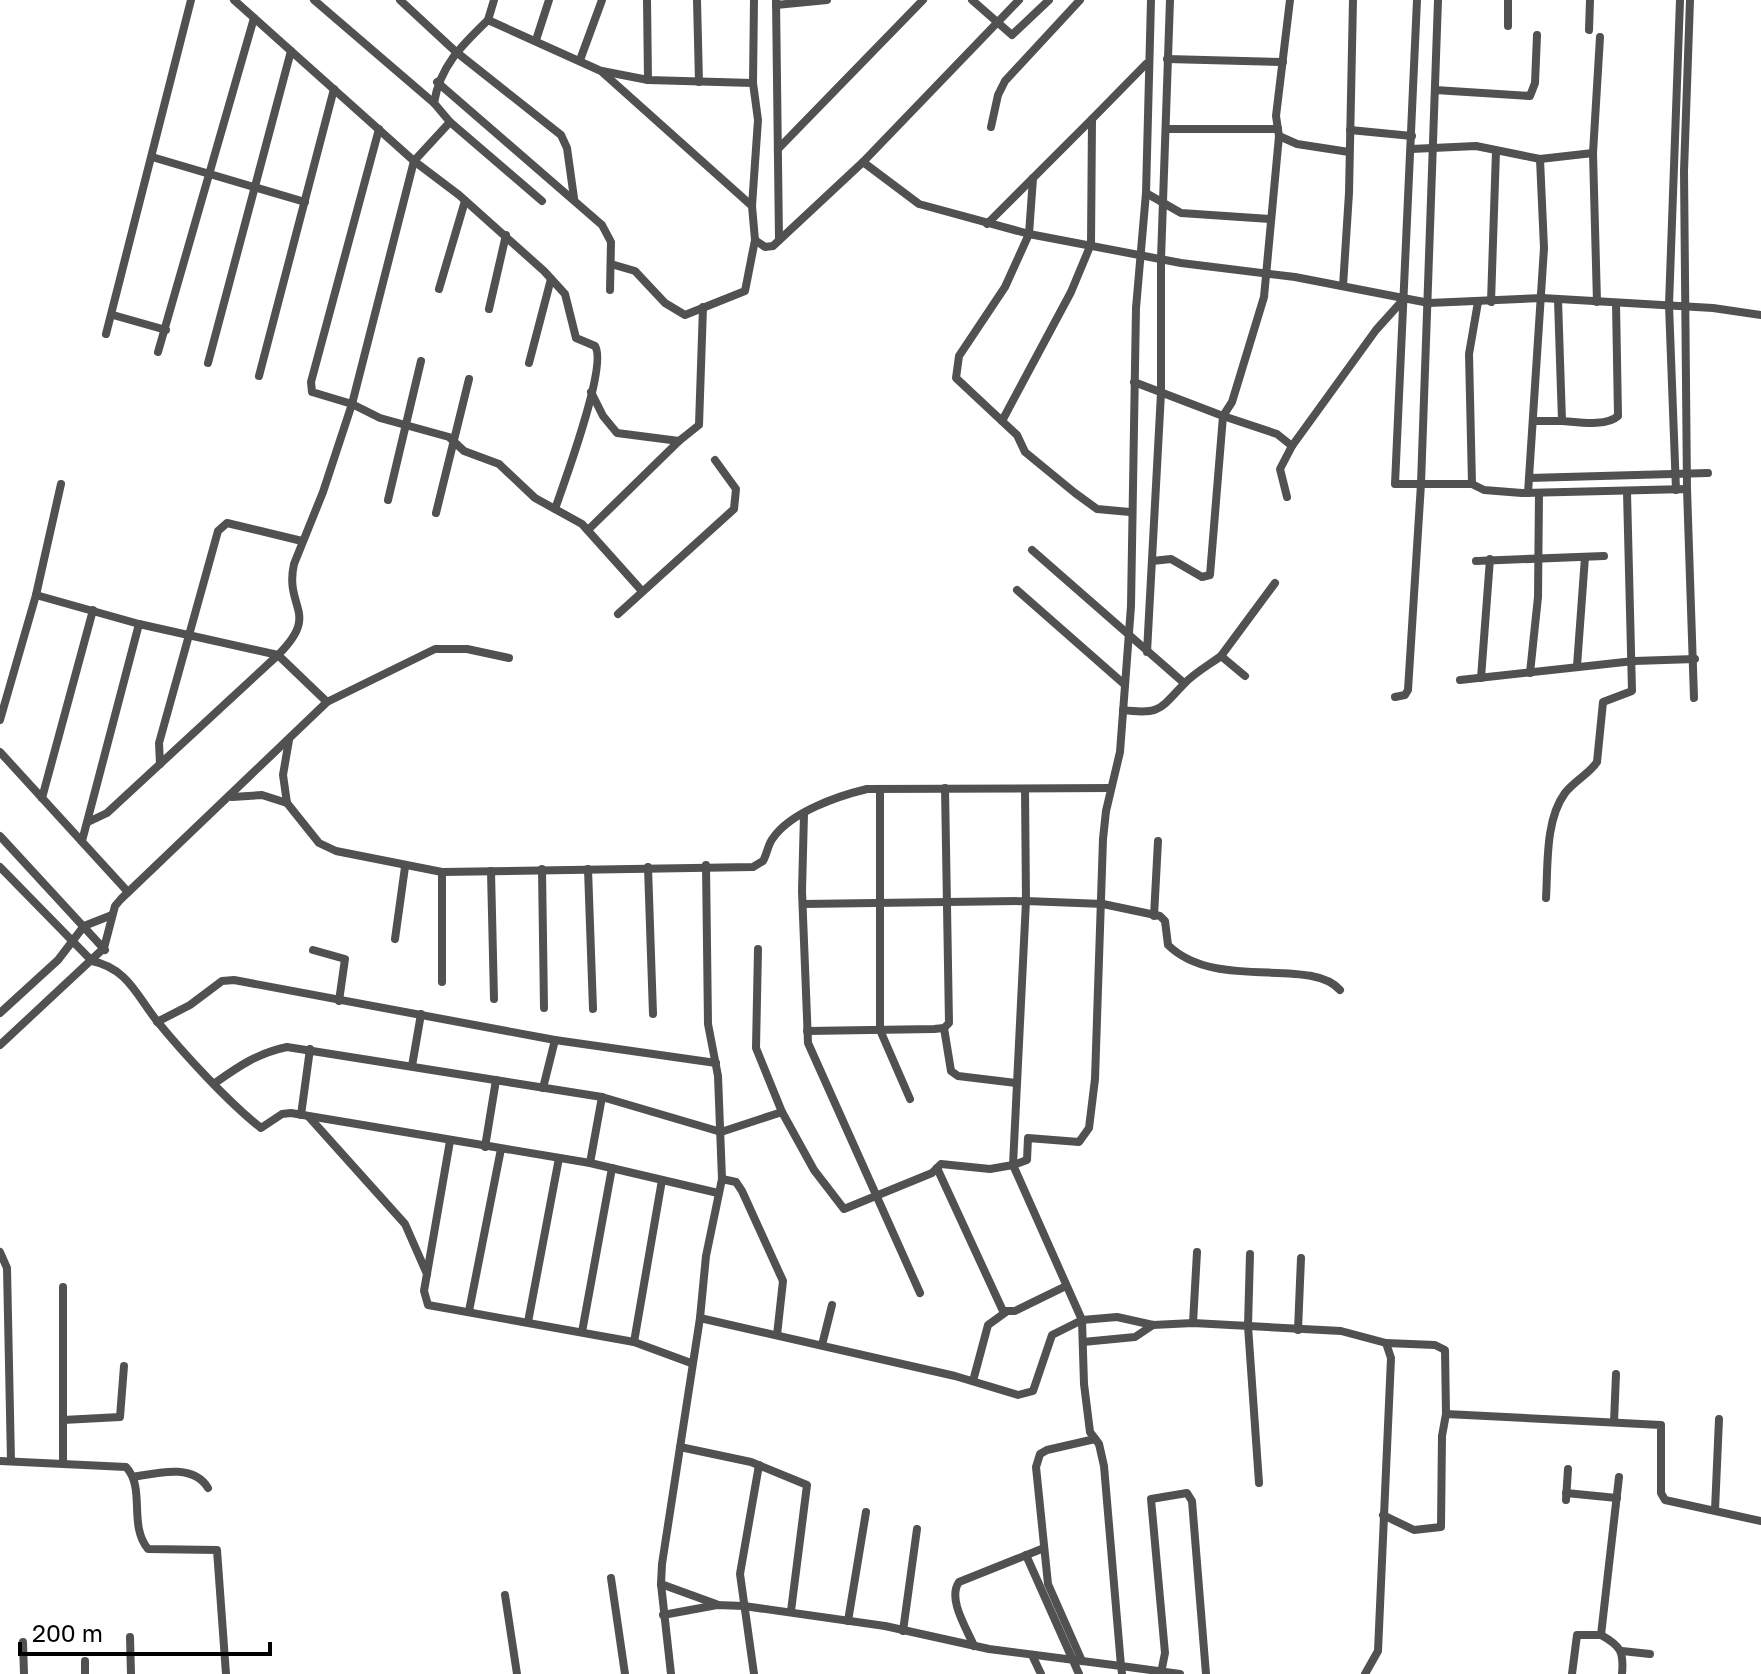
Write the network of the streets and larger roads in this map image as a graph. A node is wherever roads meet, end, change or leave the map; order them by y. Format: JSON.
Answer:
{"nodes":[{"id":1,"x":191,"y":0,"type":"edge"},
{"id":2,"x":234,"y":0,"type":"edge"},
{"id":3,"x":314,"y":0,"type":"edge"},
{"id":4,"x":400,"y":0,"type":"edge"},
{"id":5,"x":494,"y":0,"type":"edge"},
{"id":6,"x":549,"y":0,"type":"edge"},
{"id":7,"x":602,"y":0,"type":"edge"},
{"id":8,"x":647,"y":0,"type":"edge"},
{"id":9,"x":697,"y":0,"type":"edge"},
{"id":10,"x":754,"y":0,"type":"edge"},
{"id":11,"x":827,"y":0,"type":"edge"},
{"id":12,"x":923,"y":0,"type":"edge"},
{"id":13,"x":972,"y":0,"type":"edge"},
{"id":14,"x":1019,"y":0,"type":"edge"},
{"id":15,"x":1049,"y":0,"type":"edge"},
{"id":16,"x":1080,"y":0,"type":"edge"},
{"id":17,"x":1151,"y":0,"type":"edge"},
{"id":18,"x":1170,"y":0,"type":"edge"},
{"id":19,"x":1290,"y":0,"type":"edge"},
{"id":20,"x":1353,"y":0,"type":"edge"},
{"id":21,"x":1417,"y":0,"type":"edge"},
{"id":22,"x":1438,"y":0,"type":"edge"},
{"id":23,"x":1508,"y":0,"type":"edge"},
{"id":24,"x":1590,"y":0,"type":"edge"},
{"id":25,"x":1680,"y":0,"type":"edge"},
{"id":26,"x":1690,"y":0,"type":"edge"},
{"id":27,"x":776,"y":2,"type":"edge"},
{"id":28,"x":254,"y":18,"type":"junction"},
{"id":29,"x":488,"y":20,"type":"junction"},
{"id":30,"x":996,"y":21,"type":"junction"},
{"id":31,"x":1508,"y":26,"type":"dead end"},
{"id":32,"x":1589,"y":30,"type":"dead end"},
{"id":33,"x":1537,"y":35,"type":"dead end"},
{"id":34,"x":1600,"y":37,"type":"dead end"},
{"id":35,"x":536,"y":40,"type":"junction"},
{"id":36,"x":291,"y":51,"type":"junction"},
{"id":37,"x":455,"y":51,"type":"junction"},
{"id":38,"x":1167,"y":59,"type":"junction"},
{"id":39,"x":580,"y":60,"type":"junction"},
{"id":40,"x":1283,"y":62,"type":"junction"},
{"id":41,"x":1147,"y":63,"type":"junction"},
{"id":42,"x":601,"y":71,"type":"junction"},
{"id":43,"x":648,"y":80,"type":"junction"},
{"id":44,"x":437,"y":82,"type":"junction"},
{"id":45,"x":699,"y":82,"type":"junction"},
{"id":46,"x":753,"y":83,"type":"junction"},
{"id":47,"x":334,"y":89,"type":"junction"},
{"id":48,"x":1435,"y":90,"type":"junction"},
{"id":49,"x":434,"y":103,"type":"junction"},
{"id":50,"x":1092,"y":119,"type":"junction"},
{"id":51,"x":758,"y":120,"type":"junction"},
{"id":52,"x":777,"y":121,"type":"junction"},
{"id":53,"x":450,"y":122,"type":"junction"},
{"id":54,"x":991,"y":127,"type":"dead end"},
{"id":55,"x":379,"y":129,"type":"junction"},
{"id":56,"x":1166,"y":129,"type":"junction"},
{"id":57,"x":1350,"y":130,"type":"junction"},
{"id":58,"x":1279,"y":133,"type":"junction"},
{"id":59,"x":1412,"y":136,"type":"junction"},
{"id":60,"x":1433,"y":146,"type":"junction"},
{"id":61,"x":778,"y":149,"type":"junction"},
{"id":62,"x":1411,"y":149,"type":"junction"},
{"id":63,"x":1496,"y":151,"type":"junction"},
{"id":64,"x":1349,"y":152,"type":"junction"},
{"id":65,"x":1593,"y":153,"type":"junction"},
{"id":66,"x":152,"y":157,"type":"junction"},
{"id":67,"x":1540,"y":159,"type":"junction"},
{"id":68,"x":414,"y":161,"type":"junction"},
{"id":69,"x":863,"y":162,"type":"junction"},
{"id":70,"x":210,"y":174,"type":"junction"},
{"id":71,"x":1033,"y":178,"type":"junction"},
{"id":72,"x":258,"y":186,"type":"junction"},
{"id":73,"x":1146,"y":193,"type":"junction"},
{"id":74,"x":574,"y":198,"type":"junction"},
{"id":75,"x":465,"y":201,"type":"junction"},
{"id":76,"x":542,"y":201,"type":"dead end"},
{"id":77,"x":305,"y":202,"type":"junction"},
{"id":78,"x":752,"y":206,"type":"junction"},
{"id":79,"x":1165,"y":207,"type":"junction"},
{"id":80,"x":1270,"y":219,"type":"junction"},
{"id":81,"x":987,"y":224,"type":"junction"},
{"id":82,"x":1029,"y":234,"type":"junction"},
{"id":83,"x":506,"y":235,"type":"junction"},
{"id":84,"x":755,"y":240,"type":"junction"},
{"id":85,"x":779,"y":240,"type":"junction"},
{"id":86,"x":1091,"y":244,"type":"junction"},
{"id":87,"x":1142,"y":254,"type":"junction"},
{"id":88,"x":1161,"y":259,"type":"junction"},
{"id":89,"x":611,"y":264,"type":"junction"},
{"id":90,"x":1265,"y":275,"type":"junction"},
{"id":91,"x":551,"y":279,"type":"junction"},
{"id":92,"x":1343,"y":286,"type":"junction"},
{"id":93,"x":439,"y":289,"type":"dead end"},
{"id":94,"x":610,"y":290,"type":"dead end"},
{"id":95,"x":1542,"y":298,"type":"junction"},
{"id":96,"x":1403,"y":300,"type":"junction"},
{"id":97,"x":1558,"y":300,"type":"junction"},
{"id":98,"x":1478,"y":302,"type":"junction"},
{"id":99,"x":1491,"y":302,"type":"junction"},
{"id":100,"x":1597,"y":302,"type":"junction"},
{"id":101,"x":1429,"y":303,"type":"junction"},
{"id":102,"x":1616,"y":303,"type":"junction"},
{"id":103,"x":1669,"y":305,"type":"junction"},
{"id":104,"x":1685,"y":306,"type":"junction"},
{"id":105,"x":703,"y":307,"type":"junction"},
{"id":106,"x":489,"y":309,"type":"dead end"},
{"id":107,"x":113,"y":315,"type":"junction"},
{"id":108,"x":1761,"y":315,"type":"edge"},
{"id":109,"x":166,"y":330,"type":"junction"},
{"id":110,"x":106,"y":334,"type":"dead end"},
{"id":111,"x":158,"y":352,"type":"dead end"},
{"id":112,"x":421,"y":361,"type":"dead end"},
{"id":113,"x":208,"y":363,"type":"dead end"},
{"id":114,"x":529,"y":363,"type":"dead end"},
{"id":115,"x":259,"y":376,"type":"dead end"},
{"id":116,"x":469,"y":379,"type":"dead end"},
{"id":117,"x":1134,"y":382,"type":"junction"},
{"id":118,"x":591,"y":391,"type":"junction"},
{"id":119,"x":1161,"y":393,"type":"junction"},
{"id":120,"x":352,"y":404,"type":"junction"},
{"id":121,"x":1223,"y":416,"type":"junction"},
{"id":122,"x":1002,"y":421,"type":"junction"},
{"id":123,"x":1536,"y":421,"type":"junction"},
{"id":124,"x":1562,"y":421,"type":"junction"},
{"id":125,"x":405,"y":424,"type":"junction"},
{"id":126,"x":453,"y":439,"type":"junction"},
{"id":127,"x":679,"y":441,"type":"junction"},
{"id":128,"x":1292,"y":446,"type":"junction"},
{"id":129,"x":715,"y":460,"type":"dead end"},
{"id":130,"x":1708,"y":473,"type":"dead end"},
{"id":131,"x":1676,"y":474,"type":"junction"},
{"id":132,"x":1688,"y":474,"type":"junction"},
{"id":133,"x":1529,"y":478,"type":"junction"},
{"id":134,"x":61,"y":484,"type":"dead end"},
{"id":135,"x":1421,"y":484,"type":"junction"},
{"id":136,"x":1472,"y":484,"type":"junction"},
{"id":137,"x":1687,"y":489,"type":"junction"},
{"id":138,"x":1676,"y":490,"type":"junction"},
{"id":139,"x":1627,"y":492,"type":"junction"},
{"id":140,"x":1528,"y":493,"type":"junction"},
{"id":141,"x":1539,"y":493,"type":"junction"},
{"id":142,"x":1287,"y":497,"type":"dead end"},
{"id":143,"x":388,"y":500,"type":"dead end"},
{"id":144,"x":555,"y":509,"type":"junction"},
{"id":145,"x":1130,"y":512,"type":"junction"},
{"id":146,"x":436,"y":513,"type":"dead end"},
{"id":147,"x":588,"y":530,"type":"junction"},
{"id":148,"x":302,"y":541,"type":"junction"},
{"id":149,"x":1032,"y":550,"type":"dead end"},
{"id":150,"x":1604,"y":556,"type":"dead end"},
{"id":151,"x":1585,"y":557,"type":"junction"},
{"id":152,"x":1490,"y":559,"type":"junction"},
{"id":153,"x":1538,"y":559,"type":"junction"},
{"id":154,"x":1152,"y":561,"type":"junction"},
{"id":155,"x":1476,"y":561,"type":"dead end"},
{"id":156,"x":1275,"y":583,"type":"dead end"},
{"id":157,"x":1017,"y":590,"type":"dead end"},
{"id":158,"x":642,"y":591,"type":"junction"},
{"id":159,"x":36,"y":595,"type":"junction"},
{"id":160,"x":93,"y":610,"type":"junction"},
{"id":161,"x":618,"y":614,"type":"dead end"},
{"id":162,"x":139,"y":624,"type":"junction"},
{"id":163,"x":189,"y":635,"type":"junction"},
{"id":164,"x":1128,"y":636,"type":"junction"},
{"id":165,"x":1147,"y":652,"type":"junction"},
{"id":166,"x":278,"y":655,"type":"junction"},
{"id":167,"x":1221,"y":656,"type":"junction"},
{"id":168,"x":509,"y":658,"type":"dead end"},
{"id":169,"x":1695,"y":659,"type":"junction"},
{"id":170,"x":1634,"y":661,"type":"junction"},
{"id":171,"x":1577,"y":666,"type":"junction"},
{"id":172,"x":1530,"y":673,"type":"junction"},
{"id":173,"x":1245,"y":676,"type":"dead end"},
{"id":174,"x":1481,"y":678,"type":"junction"},
{"id":175,"x":1460,"y":680,"type":"dead end"},
{"id":176,"x":1184,"y":683,"type":"junction"},
{"id":177,"x":1124,"y":684,"type":"junction"},
{"id":178,"x":1395,"y":697,"type":"dead end"},
{"id":179,"x":1694,"y":698,"type":"dead end"},
{"id":180,"x":327,"y":702,"type":"junction"},
{"id":181,"x":1123,"y":710,"type":"junction"},
{"id":182,"x":0,"y":720,"type":"edge"},
{"id":183,"x":289,"y":740,"type":"junction"},
{"id":184,"x":0,"y":752,"type":"edge"},
{"id":185,"x":160,"y":764,"type":"junction"},
{"id":186,"x":945,"y":788,"type":"junction"},
{"id":187,"x":1111,"y":788,"type":"junction"},
{"id":188,"x":1025,"y":790,"type":"junction"},
{"id":189,"x":880,"y":791,"type":"junction"},
{"id":190,"x":231,"y":797,"type":"junction"},
{"id":191,"x":42,"y":798,"type":"junction"},
{"id":192,"x":287,"y":803,"type":"junction"},
{"id":193,"x":804,"y":814,"type":"junction"},
{"id":194,"x":88,"y":822,"type":"junction"},
{"id":195,"x":0,"y":836,"type":"edge"},
{"id":196,"x":82,"y":841,"type":"junction"},
{"id":197,"x":1158,"y":841,"type":"dead end"},
{"id":198,"x":706,"y":865,"type":"junction"},
{"id":199,"x":0,"y":867,"type":"edge"},
{"id":200,"x":405,"y":867,"type":"junction"},
{"id":201,"x":648,"y":867,"type":"junction"},
{"id":202,"x":542,"y":869,"type":"junction"},
{"id":203,"x":588,"y":869,"type":"junction"},
{"id":204,"x":491,"y":871,"type":"junction"},
{"id":205,"x":442,"y":872,"type":"junction"},
{"id":206,"x":128,"y":892,"type":"junction"},
{"id":207,"x":1546,"y":898,"type":"dead end"},
{"id":208,"x":1026,"y":901,"type":"junction"},
{"id":209,"x":948,"y":902,"type":"junction"},
{"id":210,"x":878,"y":903,"type":"junction"},
{"id":211,"x":803,"y":904,"type":"junction"},
{"id":212,"x":1103,"y":904,"type":"junction"},
{"id":213,"x":112,"y":915,"type":"junction"},
{"id":214,"x":1154,"y":916,"type":"junction"},
{"id":215,"x":84,"y":926,"type":"junction"},
{"id":216,"x":395,"y":939,"type":"dead end"},
{"id":217,"x":71,"y":941,"type":"junction"},
{"id":218,"x":104,"y":948,"type":"junction"},
{"id":219,"x":758,"y":949,"type":"dead end"},
{"id":220,"x":313,"y":950,"type":"dead end"},
{"id":221,"x":92,"y":961,"type":"junction"},
{"id":222,"x":108,"y":964,"type":"junction"},
{"id":223,"x":442,"y":982,"type":"dead end"},
{"id":224,"x":1340,"y":990,"type":"dead end"},
{"id":225,"x":494,"y":999,"type":"dead end"},
{"id":226,"x":339,"y":1001,"type":"junction"},
{"id":227,"x":544,"y":1008,"type":"dead end"},
{"id":228,"x":593,"y":1009,"type":"dead end"},
{"id":229,"x":0,"y":1013,"type":"edge"},
{"id":230,"x":421,"y":1014,"type":"junction"},
{"id":231,"x":653,"y":1014,"type":"dead end"},
{"id":232,"x":157,"y":1022,"type":"junction"},
{"id":233,"x":944,"y":1028,"type":"junction"},
{"id":234,"x":880,"y":1030,"type":"junction"},
{"id":235,"x":807,"y":1031,"type":"junction"},
{"id":236,"x":555,"y":1040,"type":"junction"},
{"id":237,"x":0,"y":1045,"type":"edge"},
{"id":238,"x":310,"y":1049,"type":"junction"},
{"id":239,"x":716,"y":1063,"type":"junction"},
{"id":240,"x":412,"y":1066,"type":"junction"},
{"id":241,"x":496,"y":1080,"type":"junction"},
{"id":242,"x":215,"y":1083,"type":"junction"},
{"id":243,"x":1016,"y":1083,"type":"junction"},
{"id":244,"x":543,"y":1088,"type":"junction"},
{"id":245,"x":602,"y":1097,"type":"junction"},
{"id":246,"x":910,"y":1099,"type":"dead end"},
{"id":247,"x":782,"y":1112,"type":"junction"},
{"id":248,"x":304,"y":1116,"type":"junction"},
{"id":249,"x":721,"y":1132,"type":"junction"},
{"id":250,"x":450,"y":1141,"type":"junction"},
{"id":251,"x":485,"y":1147,"type":"junction"},
{"id":252,"x":501,"y":1149,"type":"junction"},
{"id":253,"x":559,"y":1158,"type":"junction"},
{"id":254,"x":590,"y":1163,"type":"junction"},
{"id":255,"x":1013,"y":1165,"type":"junction"},
{"id":256,"x":612,"y":1168,"type":"junction"},
{"id":257,"x":937,"y":1168,"type":"junction"},
{"id":258,"x":722,"y":1179,"type":"junction"},
{"id":259,"x":662,"y":1180,"type":"junction"},
{"id":260,"x":718,"y":1193,"type":"junction"},
{"id":261,"x":878,"y":1196,"type":"junction"},
{"id":262,"x":0,"y":1252,"type":"edge"},
{"id":263,"x":1197,"y":1252,"type":"dead end"},
{"id":264,"x":1250,"y":1254,"type":"dead end"},
{"id":265,"x":1301,"y":1258,"type":"dead end"},
{"id":266,"x":427,"y":1274,"type":"junction"},
{"id":267,"x":1066,"y":1286,"type":"junction"},
{"id":268,"x":63,"y":1287,"type":"dead end"},
{"id":269,"x":920,"y":1293,"type":"dead end"},
{"id":270,"x":832,"y":1305,"type":"dead end"},
{"id":271,"x":469,"y":1311,"type":"junction"},
{"id":272,"x":1006,"y":1312,"type":"junction"},
{"id":273,"x":700,"y":1318,"type":"junction"},
{"id":274,"x":1082,"y":1320,"type":"junction"},
{"id":275,"x":528,"y":1322,"type":"junction"},
{"id":276,"x":1193,"y":1323,"type":"junction"},
{"id":277,"x":1153,"y":1325,"type":"junction"},
{"id":278,"x":1248,"y":1326,"type":"junction"},
{"id":279,"x":1298,"y":1330,"type":"junction"},
{"id":280,"x":582,"y":1332,"type":"junction"},
{"id":281,"x":777,"y":1335,"type":"junction"},
{"id":282,"x":634,"y":1342,"type":"junction"},
{"id":283,"x":1083,"y":1342,"type":"junction"},
{"id":284,"x":1386,"y":1343,"type":"junction"},
{"id":285,"x":822,"y":1345,"type":"junction"},
{"id":286,"x":4,"y":1352,"type":"edge"},
{"id":287,"x":691,"y":1363,"type":"junction"},
{"id":288,"x":124,"y":1366,"type":"dead end"},
{"id":289,"x":1616,"y":1374,"type":"dead end"},
{"id":290,"x":973,"y":1381,"type":"junction"},
{"id":291,"x":1446,"y":1414,"type":"junction"},
{"id":292,"x":1719,"y":1419,"type":"dead end"},
{"id":293,"x":63,"y":1420,"type":"junction"},
{"id":294,"x":1614,"y":1422,"type":"junction"},
{"id":295,"x":1095,"y":1439,"type":"junction"},
{"id":296,"x":680,"y":1447,"type":"junction"},
{"id":297,"x":0,"y":1461,"type":"edge"},
{"id":298,"x":11,"y":1461,"type":"junction"},
{"id":299,"x":63,"y":1462,"type":"junction"},
{"id":300,"x":759,"y":1465,"type":"junction"},
{"id":301,"x":1568,"y":1469,"type":"dead end"},
{"id":302,"x":133,"y":1477,"type":"junction"},
{"id":303,"x":1619,"y":1477,"type":"dead end"},
{"id":304,"x":1259,"y":1483,"type":"dead end"},
{"id":305,"x":208,"y":1488,"type":"dead end"},
{"id":306,"x":1617,"y":1498,"type":"junction"},
{"id":307,"x":1715,"y":1510,"type":"junction"},
{"id":308,"x":866,"y":1512,"type":"dead end"},
{"id":309,"x":1383,"y":1515,"type":"junction"},
{"id":310,"x":1761,"y":1521,"type":"edge"},
{"id":311,"x":917,"y":1529,"type":"dead end"},
{"id":312,"x":1044,"y":1548,"type":"junction"},
{"id":313,"x":1026,"y":1555,"type":"junction"},
{"id":314,"x":611,"y":1578,"type":"dead end"},
{"id":315,"x":661,"y":1584,"type":"junction"},
{"id":316,"x":505,"y":1595,"type":"dead end"},
{"id":317,"x":717,"y":1605,"type":"junction"},
{"id":318,"x":744,"y":1606,"type":"junction"},
{"id":319,"x":791,"y":1611,"type":"junction"},
{"id":320,"x":663,"y":1615,"type":"junction"},
{"id":321,"x":848,"y":1621,"type":"junction"},
{"id":322,"x":903,"y":1631,"type":"junction"},
{"id":323,"x":1601,"y":1635,"type":"junction"},
{"id":324,"x":130,"y":1637,"type":"dead end"},
{"id":325,"x":23,"y":1642,"type":"dead end"},
{"id":326,"x":974,"y":1646,"type":"junction"},
{"id":327,"x":1622,"y":1651,"type":"junction"},
{"id":328,"x":1650,"y":1654,"type":"dead end"},
{"id":329,"x":1032,"y":1655,"type":"junction"},
{"id":330,"x":1078,"y":1660,"type":"junction"},
{"id":331,"x":85,"y":1661,"type":"dead end"},
{"id":332,"x":1122,"y":1670,"type":"edge"},
{"id":333,"x":1161,"y":1672,"type":"edge"},
{"id":334,"x":24,"y":1674,"type":"edge"},
{"id":335,"x":85,"y":1674,"type":"edge"},
{"id":336,"x":131,"y":1674,"type":"edge"},
{"id":337,"x":226,"y":1674,"type":"edge"},
{"id":338,"x":517,"y":1674,"type":"edge"},
{"id":339,"x":625,"y":1674,"type":"edge"},
{"id":340,"x":671,"y":1674,"type":"edge"},
{"id":341,"x":754,"y":1674,"type":"edge"},
{"id":342,"x":1041,"y":1674,"type":"edge"},
{"id":343,"x":1079,"y":1674,"type":"edge"},
{"id":344,"x":1180,"y":1674,"type":"edge"},
{"id":345,"x":1206,"y":1674,"type":"edge"},
{"id":346,"x":1365,"y":1674,"type":"edge"},
{"id":347,"x":1572,"y":1674,"type":"edge"},
{"id":348,"x":1622,"y":1674,"type":"edge"}],
"edges":[{"from":1,"to":66,"type":"street"},
{"from":2,"to":28,"type":"street"},
{"from":3,"to":49,"type":"street"},
{"from":4,"to":37,"type":"street"},
{"from":5,"to":29,"type":"street"},
{"from":6,"to":35,"type":"street"},
{"from":7,"to":39,"type":"street"},
{"from":8,"to":43,"type":"street"},
{"from":9,"to":45,"type":"street"},
{"from":10,"to":46,"type":"street"},
{"from":11,"to":27,"type":"street"},
{"from":12,"to":61,"type":"street"},
{"from":13,"to":30,"type":"street"},
{"from":14,"to":30,"type":"street"},
{"from":15,"to":30,"type":"street"},
{"from":16,"to":54,"type":"street"},
{"from":17,"to":41,"type":"street"},
{"from":18,"to":38,"type":"street"},
{"from":19,"to":40,"type":"street"},
{"from":20,"to":57,"type":"street"},
{"from":21,"to":59,"type":"street"},
{"from":22,"to":48,"type":"street"},
{"from":23,"to":31,"type":"street"},
{"from":24,"to":32,"type":"street"},
{"from":25,"to":103,"type":"street"},
{"from":26,"to":104,"type":"street"},
{"from":27,"to":52,"type":"street"},
{"from":28,"to":36,"type":"street"},
{"from":28,"to":70,"type":"street"},
{"from":29,"to":35,"type":"street"},
{"from":29,"to":37,"type":"street"},
{"from":30,"to":69,"type":"street"},
{"from":33,"to":48,"type":"street"},
{"from":34,"to":65,"type":"street"},
{"from":35,"to":39,"type":"street"},
{"from":36,"to":47,"type":"street"},
{"from":36,"to":72,"type":"street"},
{"from":37,"to":44,"type":"street"},
{"from":37,"to":74,"type":"street"},
{"from":38,"to":40,"type":"street"},
{"from":38,"to":56,"type":"street"},
{"from":39,"to":42,"type":"street"},
{"from":40,"to":58,"type":"street"},
{"from":41,"to":50,"type":"street"},
{"from":41,"to":73,"type":"street"},
{"from":42,"to":43,"type":"street"},
{"from":42,"to":78,"type":"street"},
{"from":43,"to":45,"type":"street"},
{"from":44,"to":49,"type":"street"},
{"from":44,"to":74,"type":"street"},
{"from":45,"to":46,"type":"street"},
{"from":46,"to":51,"type":"street"},
{"from":47,"to":55,"type":"street"},
{"from":47,"to":77,"type":"street"},
{"from":48,"to":60,"type":"street"},
{"from":49,"to":53,"type":"street"},
{"from":50,"to":71,"type":"street"},
{"from":50,"to":86,"type":"street"},
{"from":51,"to":52,"type":"street"},
{"from":51,"to":78,"type":"street"},
{"from":52,"to":61,"type":"street"},
{"from":53,"to":68,"type":"street"},
{"from":53,"to":76,"type":"street"},
{"from":55,"to":68,"type":"street"},
{"from":55,"to":120,"type":"street"},
{"from":56,"to":58,"type":"street"},
{"from":56,"to":79,"type":"street"},
{"from":57,"to":59,"type":"street"},
{"from":57,"to":64,"type":"street"},
{"from":58,"to":64,"type":"street"},
{"from":58,"to":80,"type":"street"},
{"from":59,"to":62,"type":"street"},
{"from":60,"to":62,"type":"street"},
{"from":60,"to":63,"type":"street"},
{"from":60,"to":101,"type":"street"},
{"from":61,"to":85,"type":"street"},
{"from":62,"to":96,"type":"street"},
{"from":63,"to":67,"type":"street"},
{"from":63,"to":99,"type":"street"},
{"from":64,"to":92,"type":"street"},
{"from":65,"to":67,"type":"street"},
{"from":65,"to":100,"type":"street"},
{"from":66,"to":70,"type":"street"},
{"from":66,"to":107,"type":"street"},
{"from":67,"to":95,"type":"street"},
{"from":68,"to":75,"type":"street"},
{"from":68,"to":120,"type":"street"},
{"from":69,"to":81,"type":"street"},
{"from":69,"to":85,"type":"street"},
{"from":70,"to":72,"type":"street"},
{"from":70,"to":109,"type":"street"},
{"from":71,"to":81,"type":"street"},
{"from":71,"to":82,"type":"street"},
{"from":72,"to":77,"type":"street"},
{"from":72,"to":113,"type":"street"},
{"from":73,"to":79,"type":"street"},
{"from":73,"to":87,"type":"street"},
{"from":74,"to":89,"type":"street"},
{"from":75,"to":83,"type":"street"},
{"from":75,"to":93,"type":"street"},
{"from":77,"to":115,"type":"street"},
{"from":78,"to":84,"type":"street"},
{"from":79,"to":80,"type":"street"},
{"from":79,"to":88,"type":"street"},
{"from":80,"to":90,"type":"street"},
{"from":81,"to":82,"type":"street"},
{"from":82,"to":86,"type":"street"},
{"from":82,"to":122,"type":"street"},
{"from":83,"to":91,"type":"street"},
{"from":83,"to":106,"type":"street"},
{"from":84,"to":85,"type":"street"},
{"from":84,"to":105,"type":"street"},
{"from":86,"to":87,"type":"street"},
{"from":86,"to":122,"type":"street"},
{"from":87,"to":88,"type":"street"},
{"from":87,"to":117,"type":"street"},
{"from":88,"to":90,"type":"street"},
{"from":88,"to":119,"type":"street"},
{"from":89,"to":94,"type":"street"},
{"from":89,"to":105,"type":"street"},
{"from":90,"to":92,"type":"street"},
{"from":90,"to":121,"type":"street"},
{"from":91,"to":114,"type":"street"},
{"from":91,"to":118,"type":"street"},
{"from":92,"to":96,"type":"street"},
{"from":95,"to":97,"type":"street"},
{"from":95,"to":99,"type":"street"},
{"from":95,"to":123,"type":"street"},
{"from":96,"to":101,"type":"street"},
{"from":96,"to":128,"type":"street"},
{"from":96,"to":135,"type":"street"},
{"from":97,"to":100,"type":"street"},
{"from":97,"to":124,"type":"street"},
{"from":98,"to":99,"type":"street"},
{"from":98,"to":101,"type":"street"},
{"from":98,"to":136,"type":"street"},
{"from":100,"to":102,"type":"street"},
{"from":101,"to":135,"type":"street"},
{"from":102,"to":103,"type":"street"},
{"from":102,"to":124,"type":"street"},
{"from":103,"to":104,"type":"street"},
{"from":103,"to":131,"type":"street"},
{"from":104,"to":108,"type":"street"},
{"from":104,"to":132,"type":"street"},
{"from":105,"to":127,"type":"street"},
{"from":107,"to":109,"type":"street"},
{"from":107,"to":110,"type":"street"},
{"from":109,"to":111,"type":"street"},
{"from":112,"to":125,"type":"street"},
{"from":116,"to":126,"type":"street"},
{"from":117,"to":119,"type":"street"},
{"from":117,"to":145,"type":"street"},
{"from":118,"to":127,"type":"street"},
{"from":118,"to":144,"type":"street"},
{"from":119,"to":121,"type":"street"},
{"from":119,"to":154,"type":"street"},
{"from":120,"to":125,"type":"street"},
{"from":120,"to":148,"type":"street"},
{"from":121,"to":128,"type":"street"},
{"from":121,"to":154,"type":"street"},
{"from":122,"to":145,"type":"street"},
{"from":123,"to":124,"type":"street"},
{"from":123,"to":133,"type":"street"},
{"from":125,"to":126,"type":"street"},
{"from":125,"to":143,"type":"street"},
{"from":126,"to":144,"type":"street"},
{"from":126,"to":146,"type":"street"},
{"from":127,"to":147,"type":"street"},
{"from":128,"to":142,"type":"street"},
{"from":129,"to":158,"type":"street"},
{"from":130,"to":132,"type":"street"},
{"from":131,"to":132,"type":"street"},
{"from":131,"to":133,"type":"street"},
{"from":131,"to":138,"type":"street"},
{"from":132,"to":137,"type":"street"},
{"from":133,"to":140,"type":"street"},
{"from":134,"to":159,"type":"street"},
{"from":135,"to":136,"type":"street"},
{"from":135,"to":178,"type":"street"},
{"from":136,"to":140,"type":"street"},
{"from":137,"to":138,"type":"street"},
{"from":137,"to":169,"type":"street"},
{"from":138,"to":139,"type":"street"},
{"from":139,"to":141,"type":"street"},
{"from":139,"to":170,"type":"street"},
{"from":140,"to":141,"type":"street"},
{"from":141,"to":153,"type":"street"},
{"from":144,"to":147,"type":"street"},
{"from":145,"to":164,"type":"street"},
{"from":147,"to":158,"type":"street"},
{"from":148,"to":163,"type":"street"},
{"from":148,"to":166,"type":"street"},
{"from":149,"to":164,"type":"street"},
{"from":150,"to":151,"type":"street"},
{"from":151,"to":153,"type":"street"},
{"from":151,"to":171,"type":"street"},
{"from":152,"to":153,"type":"street"},
{"from":152,"to":155,"type":"street"},
{"from":152,"to":174,"type":"street"},
{"from":153,"to":172,"type":"street"},
{"from":154,"to":165,"type":"street"},
{"from":156,"to":167,"type":"street"},
{"from":157,"to":177,"type":"street"},
{"from":158,"to":161,"type":"street"},
{"from":159,"to":160,"type":"street"},
{"from":159,"to":182,"type":"street"},
{"from":160,"to":162,"type":"street"},
{"from":160,"to":191,"type":"street"},
{"from":162,"to":163,"type":"street"},
{"from":162,"to":194,"type":"street"},
{"from":163,"to":166,"type":"street"},
{"from":163,"to":185,"type":"street"},
{"from":164,"to":165,"type":"street"},
{"from":164,"to":177,"type":"street"},
{"from":165,"to":176,"type":"street"},
{"from":166,"to":180,"type":"street"},
{"from":166,"to":185,"type":"street"},
{"from":167,"to":173,"type":"street"},
{"from":167,"to":176,"type":"street"},
{"from":168,"to":180,"type":"street"},
{"from":169,"to":170,"type":"street"},
{"from":169,"to":179,"type":"street"},
{"from":170,"to":171,"type":"street"},
{"from":170,"to":207,"type":"street"},
{"from":171,"to":172,"type":"street"},
{"from":172,"to":174,"type":"street"},
{"from":174,"to":175,"type":"street"},
{"from":176,"to":181,"type":"street"},
{"from":177,"to":181,"type":"street"},
{"from":180,"to":183,"type":"street"},
{"from":181,"to":187,"type":"street"},
{"from":183,"to":190,"type":"street"},
{"from":183,"to":192,"type":"street"},
{"from":184,"to":191,"type":"street"},
{"from":185,"to":194,"type":"street"},
{"from":186,"to":188,"type":"street"},
{"from":186,"to":189,"type":"street"},
{"from":186,"to":209,"type":"street"},
{"from":187,"to":188,"type":"street"},
{"from":187,"to":212,"type":"street"},
{"from":188,"to":208,"type":"street"},
{"from":189,"to":193,"type":"street"},
{"from":189,"to":210,"type":"street"},
{"from":190,"to":192,"type":"street"},
{"from":190,"to":206,"type":"street"},
{"from":191,"to":196,"type":"street"},
{"from":192,"to":200,"type":"street"},
{"from":193,"to":198,"type":"street"},
{"from":193,"to":211,"type":"street"},
{"from":194,"to":196,"type":"street"},
{"from":195,"to":215,"type":"street"},
{"from":196,"to":206,"type":"street"},
{"from":197,"to":214,"type":"street"},
{"from":198,"to":201,"type":"street"},
{"from":198,"to":239,"type":"street"},
{"from":199,"to":217,"type":"street"},
{"from":200,"to":205,"type":"street"},
{"from":200,"to":216,"type":"street"},
{"from":201,"to":203,"type":"street"},
{"from":201,"to":231,"type":"street"},
{"from":202,"to":203,"type":"street"},
{"from":202,"to":204,"type":"street"},
{"from":202,"to":227,"type":"street"},
{"from":203,"to":228,"type":"street"},
{"from":204,"to":205,"type":"street"},
{"from":204,"to":225,"type":"street"},
{"from":205,"to":223,"type":"street"},
{"from":206,"to":213,"type":"street"},
{"from":208,"to":209,"type":"street"},
{"from":208,"to":212,"type":"street"},
{"from":208,"to":243,"type":"street"},
{"from":209,"to":210,"type":"street"},
{"from":209,"to":233,"type":"street"},
{"from":210,"to":211,"type":"street"},
{"from":210,"to":234,"type":"street"},
{"from":211,"to":235,"type":"street"},
{"from":212,"to":214,"type":"street"},
{"from":212,"to":255,"type":"street"},
{"from":213,"to":215,"type":"street"},
{"from":213,"to":218,"type":"street"},
{"from":214,"to":224,"type":"street"},
{"from":215,"to":217,"type":"street"},
{"from":215,"to":218,"type":"street"},
{"from":217,"to":221,"type":"street"},
{"from":217,"to":229,"type":"street"},
{"from":218,"to":221,"type":"street"},
{"from":218,"to":222,"type":"street"},
{"from":219,"to":247,"type":"street"},
{"from":220,"to":226,"type":"street"},
{"from":221,"to":222,"type":"street"},
{"from":221,"to":237,"type":"street"},
{"from":222,"to":232,"type":"street"},
{"from":226,"to":230,"type":"street"},
{"from":226,"to":232,"type":"street"},
{"from":230,"to":236,"type":"street"},
{"from":230,"to":240,"type":"street"},
{"from":232,"to":242,"type":"street"},
{"from":233,"to":234,"type":"street"},
{"from":233,"to":243,"type":"street"},
{"from":234,"to":235,"type":"street"},
{"from":234,"to":246,"type":"street"},
{"from":235,"to":261,"type":"street"},
{"from":236,"to":239,"type":"street"},
{"from":236,"to":244,"type":"street"},
{"from":238,"to":240,"type":"street"},
{"from":238,"to":242,"type":"street"},
{"from":238,"to":248,"type":"street"},
{"from":239,"to":249,"type":"street"},
{"from":240,"to":241,"type":"street"},
{"from":241,"to":244,"type":"street"},
{"from":241,"to":251,"type":"street"},
{"from":242,"to":248,"type":"street"},
{"from":243,"to":255,"type":"street"},
{"from":244,"to":245,"type":"street"},
{"from":245,"to":249,"type":"street"},
{"from":245,"to":254,"type":"street"},
{"from":247,"to":249,"type":"street"},
{"from":247,"to":261,"type":"street"},
{"from":248,"to":250,"type":"street"},
{"from":248,"to":266,"type":"street"},
{"from":249,"to":258,"type":"street"},
{"from":250,"to":251,"type":"street"},
{"from":250,"to":266,"type":"street"},
{"from":251,"to":252,"type":"street"},
{"from":252,"to":253,"type":"street"},
{"from":252,"to":271,"type":"street"},
{"from":253,"to":254,"type":"street"},
{"from":253,"to":275,"type":"street"},
{"from":254,"to":256,"type":"street"},
{"from":255,"to":257,"type":"street"},
{"from":255,"to":267,"type":"street"},
{"from":256,"to":259,"type":"street"},
{"from":256,"to":280,"type":"street"},
{"from":257,"to":261,"type":"street"},
{"from":257,"to":272,"type":"street"},
{"from":258,"to":260,"type":"street"},
{"from":258,"to":281,"type":"street"},
{"from":259,"to":260,"type":"street"},
{"from":259,"to":282,"type":"street"},
{"from":260,"to":273,"type":"street"},
{"from":261,"to":269,"type":"street"},
{"from":262,"to":286,"type":"street"},
{"from":263,"to":276,"type":"street"},
{"from":264,"to":278,"type":"street"},
{"from":265,"to":279,"type":"street"},
{"from":266,"to":271,"type":"street"},
{"from":267,"to":272,"type":"street"},
{"from":267,"to":274,"type":"street"},
{"from":268,"to":293,"type":"street"},
{"from":270,"to":285,"type":"street"},
{"from":271,"to":275,"type":"street"},
{"from":272,"to":290,"type":"street"},
{"from":273,"to":281,"type":"street"},
{"from":273,"to":287,"type":"street"},
{"from":274,"to":277,"type":"street"},
{"from":274,"to":283,"type":"street"},
{"from":274,"to":290,"type":"street"},
{"from":275,"to":280,"type":"street"},
{"from":276,"to":277,"type":"street"},
{"from":276,"to":278,"type":"street"},
{"from":277,"to":283,"type":"street"},
{"from":278,"to":279,"type":"street"},
{"from":278,"to":304,"type":"street"},
{"from":279,"to":284,"type":"street"},
{"from":280,"to":282,"type":"street"},
{"from":281,"to":285,"type":"street"},
{"from":282,"to":287,"type":"street"},
{"from":283,"to":295,"type":"street"},
{"from":284,"to":291,"type":"street"},
{"from":284,"to":309,"type":"street"},
{"from":285,"to":290,"type":"street"},
{"from":286,"to":298,"type":"street"},
{"from":287,"to":296,"type":"street"},
{"from":288,"to":293,"type":"street"},
{"from":289,"to":294,"type":"street"},
{"from":291,"to":294,"type":"street"},
{"from":291,"to":309,"type":"street"},
{"from":292,"to":307,"type":"street"},
{"from":293,"to":299,"type":"street"},
{"from":294,"to":307,"type":"street"},
{"from":295,"to":312,"type":"street"},
{"from":295,"to":332,"type":"street"},
{"from":296,"to":300,"type":"street"},
{"from":296,"to":315,"type":"street"},
{"from":297,"to":298,"type":"street"},
{"from":298,"to":299,"type":"street"},
{"from":299,"to":302,"type":"street"},
{"from":300,"to":318,"type":"street"},
{"from":300,"to":319,"type":"street"},
{"from":301,"to":306,"type":"street"},
{"from":302,"to":305,"type":"street"},
{"from":302,"to":337,"type":"street"},
{"from":303,"to":306,"type":"street"},
{"from":306,"to":323,"type":"street"},
{"from":307,"to":310,"type":"street"},
{"from":308,"to":321,"type":"street"},
{"from":309,"to":346,"type":"street"},
{"from":311,"to":322,"type":"street"},
{"from":312,"to":313,"type":"street"},
{"from":312,"to":330,"type":"street"},
{"from":313,"to":326,"type":"street"},
{"from":313,"to":330,"type":"street"},
{"from":314,"to":339,"type":"street"},
{"from":315,"to":317,"type":"street"},
{"from":315,"to":320,"type":"street"},
{"from":316,"to":338,"type":"street"},
{"from":317,"to":318,"type":"street"},
{"from":317,"to":320,"type":"street"},
{"from":318,"to":319,"type":"street"},
{"from":318,"to":341,"type":"street"},
{"from":319,"to":321,"type":"street"},
{"from":320,"to":340,"type":"street"},
{"from":321,"to":322,"type":"street"},
{"from":322,"to":326,"type":"street"},
{"from":323,"to":327,"type":"street"},
{"from":323,"to":347,"type":"street"},
{"from":324,"to":336,"type":"street"},
{"from":325,"to":334,"type":"street"},
{"from":326,"to":329,"type":"street"},
{"from":327,"to":328,"type":"street"},
{"from":327,"to":348,"type":"street"},
{"from":329,"to":330,"type":"street"},
{"from":329,"to":342,"type":"street"},
{"from":330,"to":332,"type":"street"},
{"from":330,"to":343,"type":"street"},
{"from":331,"to":335,"type":"street"},
{"from":332,"to":333,"type":"street"},
{"from":333,"to":344,"type":"street"},
{"from":333,"to":345,"type":"street"}]}
